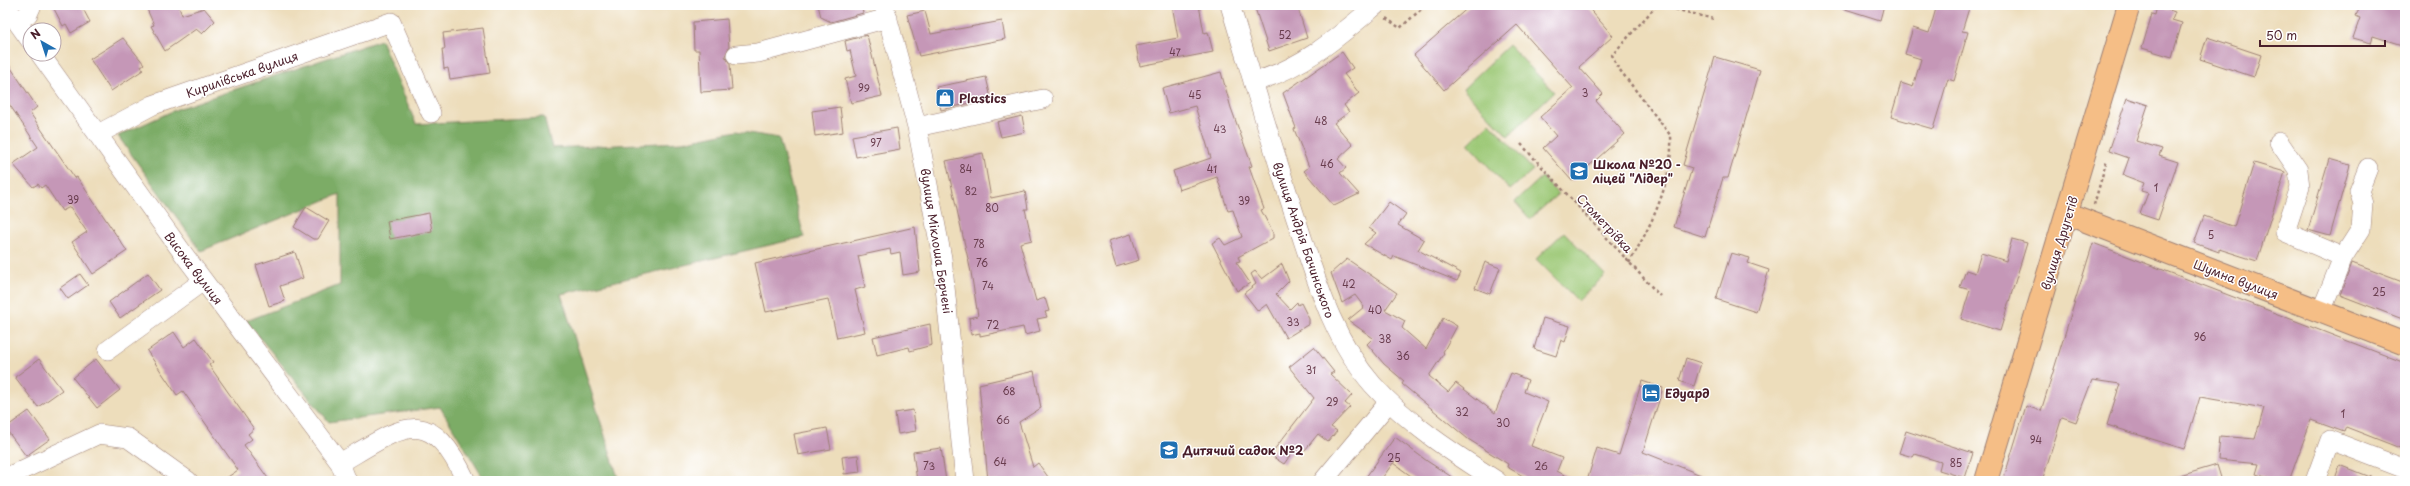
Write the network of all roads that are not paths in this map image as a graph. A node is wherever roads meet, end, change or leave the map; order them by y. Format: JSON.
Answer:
{"nodes":[{"id":1,"x":5,"y":5,"type":"edge"},
{"id":2,"x":32,"y":5,"type":"edge"},
{"id":3,"x":1230,"y":5,"type":"edge"},
{"id":4,"x":2127,"y":5,"type":"edge"},
{"id":5,"x":1375,"y":6,"type":"edge"},
{"id":6,"x":886,"y":12,"type":"edge"},
{"id":7,"x":17,"y":22,"type":"junction"},
{"id":8,"x":22,"y":29,"type":"edge"},
{"id":9,"x":736,"y":55,"type":"dead end"},
{"id":10,"x":46,"y":62,"type":"edge"},
{"id":11,"x":1253,"y":82,"type":"junction"},
{"id":12,"x":1043,"y":99,"type":"dead end"},
{"id":13,"x":431,"y":113,"type":"dead end"},
{"id":14,"x":917,"y":128,"type":"junction"},
{"id":15,"x":98,"y":134,"type":"junction"},
{"id":16,"x":2279,"y":142,"type":"dead end"},
{"id":17,"x":2368,"y":168,"type":"dead end"},
{"id":18,"x":2068,"y":214,"type":"junction"},
{"id":19,"x":2343,"y":257,"type":"junction"},
{"id":20,"x":203,"y":281,"type":"junction"},
{"id":21,"x":2321,"y":312,"type":"junction"},
{"id":22,"x":2405,"y":344,"type":"edge"},
{"id":23,"x":108,"y":350,"type":"dead end"},
{"id":24,"x":1389,"y":402,"type":"junction"},
{"id":25,"x":340,"y":463,"type":"junction"},
{"id":26,"x":2405,"y":469,"type":"edge"},
{"id":27,"x":5,"y":478,"type":"edge"},
{"id":28,"x":188,"y":481,"type":"edge"},
{"id":29,"x":347,"y":481,"type":"edge"},
{"id":30,"x":466,"y":481,"type":"edge"},
{"id":31,"x":966,"y":481,"type":"edge"},
{"id":32,"x":1323,"y":481,"type":"edge"},
{"id":33,"x":1497,"y":481,"type":"edge"},
{"id":34,"x":1986,"y":481,"type":"edge"},
{"id":35,"x":2315,"y":481,"type":"edge"}],
"edges":[{"from":1,"to":7,"type":"street"},
{"from":2,"to":7,"type":"street"},
{"from":3,"to":11,"type":"street","name":"вулиця Андрія Бачинського"},
{"from":4,"to":18,"type":"main road","name":"вулиця Другетів"},
{"from":5,"to":11,"type":"street"},
{"from":6,"to":9,"type":"street"},
{"from":6,"to":14,"type":"street","name":"вулиця Міклоша Берчені"},
{"from":7,"to":8,"type":"street"},
{"from":10,"to":15,"type":"street","name":"Висока вулиця"},
{"from":11,"to":24,"type":"street","name":"вулиця Андрія Бачинського"},
{"from":12,"to":14,"type":"street"},
{"from":13,"to":15,"type":"street","name":"Кирилівська вулиця"},
{"from":14,"to":31,"type":"street","name":"вулиця Міклоша Берчені"},
{"from":15,"to":20,"type":"street","name":"Висока вулиця"},
{"from":16,"to":19,"type":"street"},
{"from":17,"to":19,"type":"street"},
{"from":18,"to":21,"type":"main road","name":"Шумна вулиця"},
{"from":18,"to":34,"type":"main road","name":"вулиця Другетів"},
{"from":19,"to":21,"type":"street"},
{"from":20,"to":23,"type":"street"},
{"from":20,"to":25,"type":"street","name":"Висока вулиця"},
{"from":21,"to":22,"type":"main road","name":"Шумна вулиця"},
{"from":24,"to":32,"type":"street"},
{"from":24,"to":33,"type":"street","name":"вулиця Андрія Бачинського"},
{"from":25,"to":29,"type":"street","name":"Висока вулиця"},
{"from":25,"to":30,"type":"street"},
{"from":26,"to":35,"type":"street"},
{"from":27,"to":28,"type":"street"}]}
